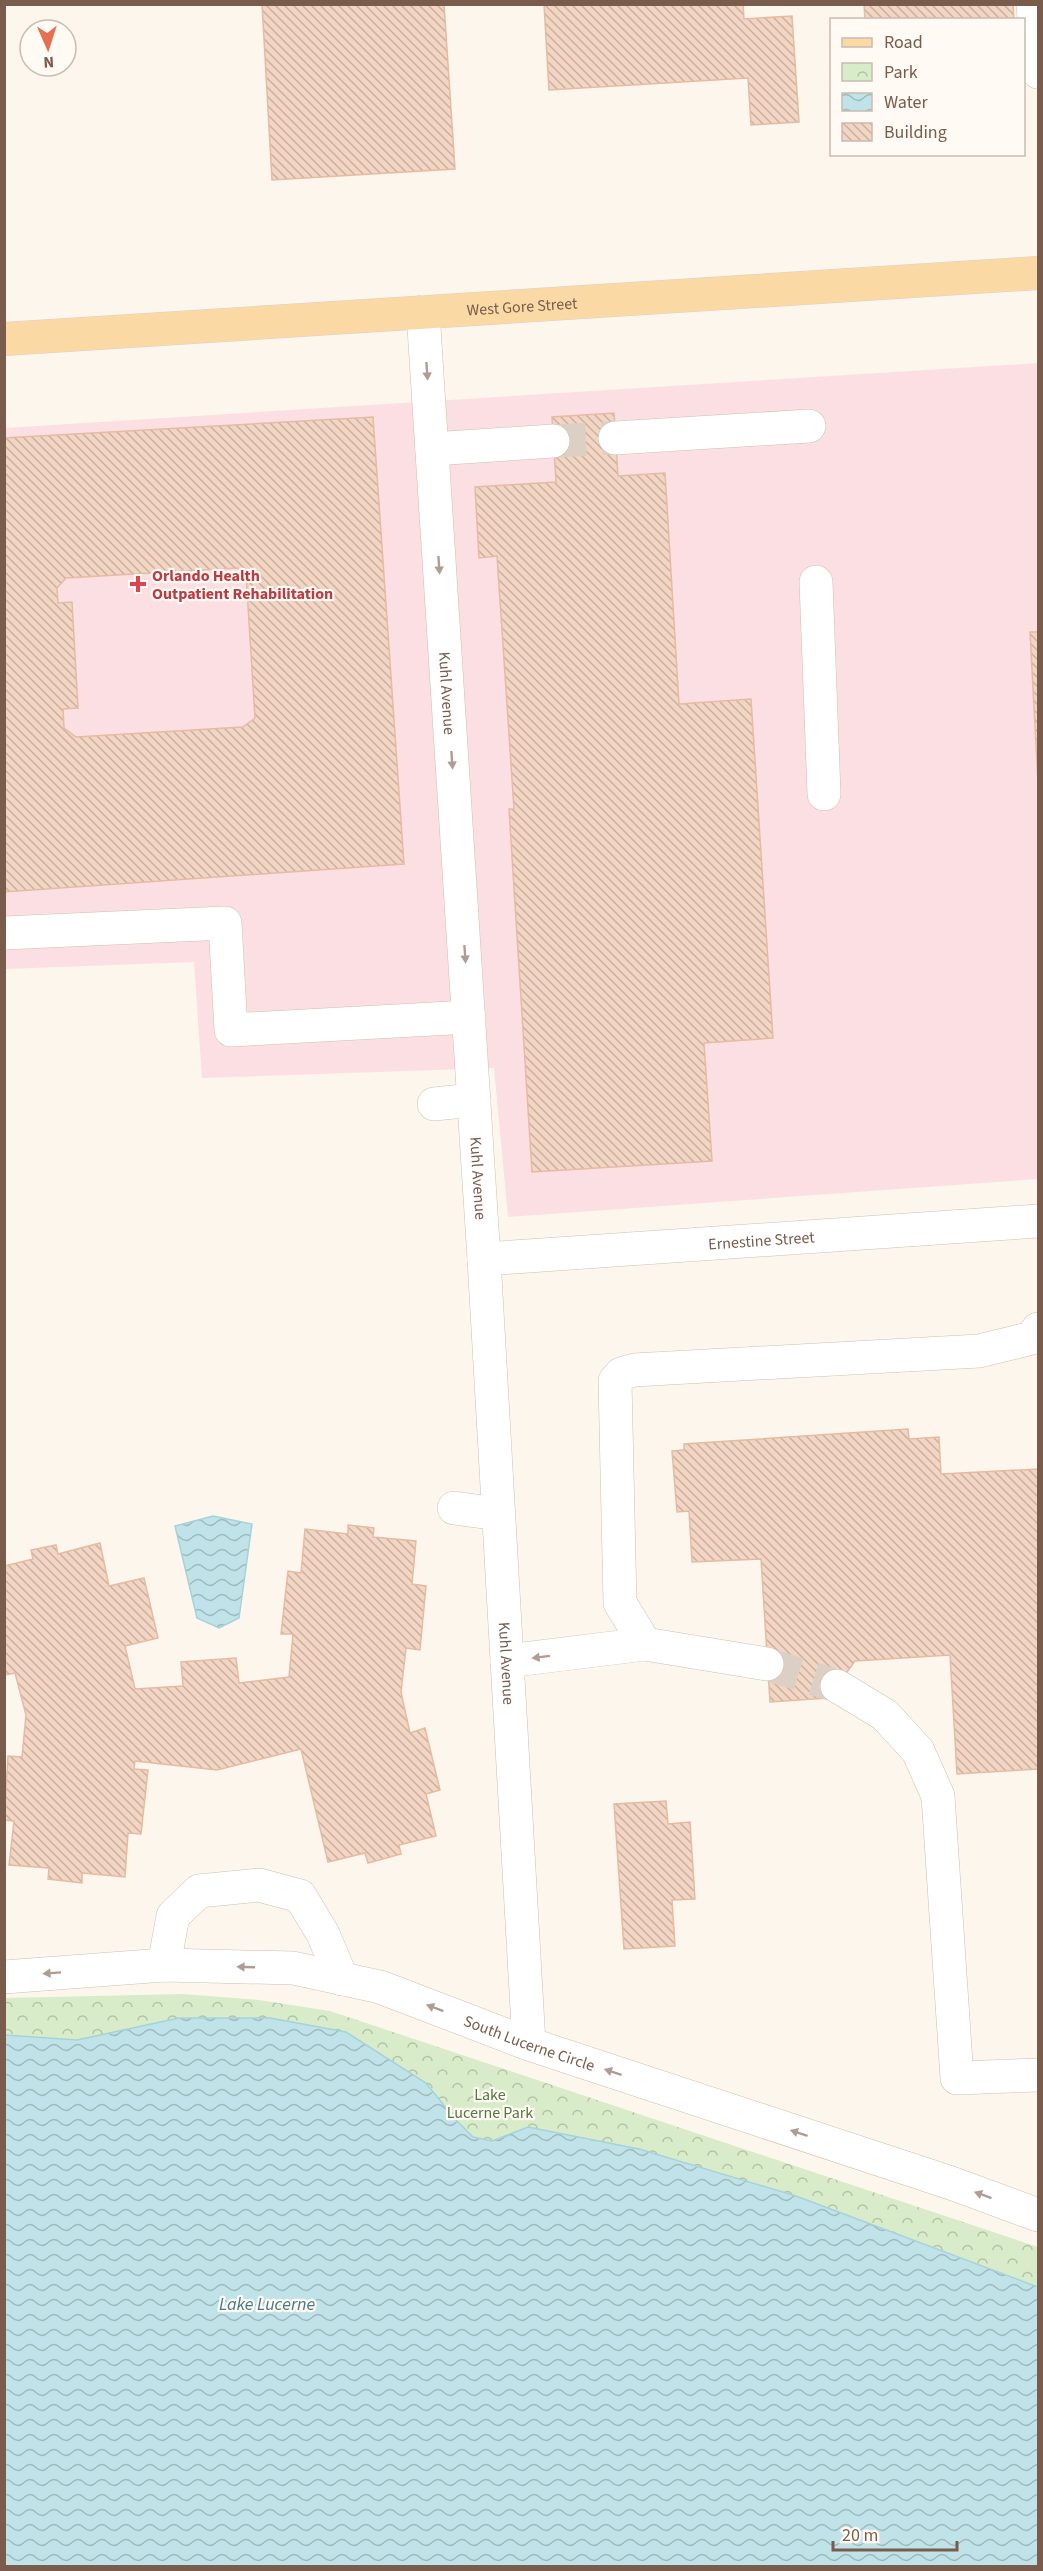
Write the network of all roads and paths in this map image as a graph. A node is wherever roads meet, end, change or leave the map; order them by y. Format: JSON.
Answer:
{"nodes":[{"id":1,"x":1033,"y":4,"type":"edge"},
{"id":2,"x":1038,"y":71,"type":"edge"},
{"id":3,"x":1038,"y":273,"type":"edge"},
{"id":4,"x":423,"y":312,"type":"junction"},
{"id":5,"x":4,"y":339,"type":"edge"},
{"id":6,"x":809,"y":426,"type":"dead end"},
{"id":7,"x":615,"y":438,"type":"tunnel mouth"},
{"id":8,"x":553,"y":441,"type":"tunnel mouth"},
{"id":9,"x":432,"y":448,"type":"junction"},
{"id":10,"x":816,"y":582,"type":"dead end"},
{"id":11,"x":824,"y":794,"type":"dead end"},
{"id":12,"x":4,"y":933,"type":"edge"},
{"id":13,"x":469,"y":1017,"type":"junction"},
{"id":14,"x":474,"y":1100,"type":"junction"},
{"id":15,"x":434,"y":1104,"type":"dead end"},
{"id":16,"x":1038,"y":1221,"type":"edge"},
{"id":17,"x":484,"y":1259,"type":"junction"},
{"id":18,"x":1038,"y":1329,"type":"edge"},
{"id":19,"x":454,"y":1508,"type":"dead end"},
{"id":20,"x":498,"y":1514,"type":"junction"},
{"id":21,"x":645,"y":1644,"type":"junction"},
{"id":22,"x":507,"y":1661,"type":"junction"},
{"id":23,"x":767,"y":1664,"type":"tunnel mouth"},
{"id":24,"x":837,"y":1686,"type":"tunnel mouth"},
{"id":25,"x":164,"y":1965,"type":"junction"},
{"id":26,"x":4,"y":1977,"type":"edge"},
{"id":27,"x":342,"y":1979,"type":"junction"},
{"id":28,"x":529,"y":2044,"type":"junction"},
{"id":29,"x":1038,"y":2075,"type":"edge"},
{"id":30,"x":1038,"y":2215,"type":"edge"}],
"edges":[{"from":1,"to":2,"type":"street"},
{"from":3,"to":4,"type":"main road","name":"West Gore Street"},
{"from":4,"to":5,"type":"main road","name":"West Gore Street"},
{"from":4,"to":9,"type":"street","name":"Kuhl Avenue","one_way":true},
{"from":6,"to":7,"type":"street"},
{"from":8,"to":9,"type":"street"},
{"from":9,"to":13,"type":"street","name":"Kuhl Avenue","one_way":true},
{"from":10,"to":11,"type":"street"},
{"from":12,"to":13,"type":"street"},
{"from":13,"to":14,"type":"street","name":"Kuhl Avenue"},
{"from":14,"to":15,"type":"street"},
{"from":14,"to":17,"type":"street","name":"Kuhl Avenue"},
{"from":16,"to":17,"type":"street","name":"Ernestine Street"},
{"from":17,"to":20,"type":"street","name":"Kuhl Avenue"},
{"from":18,"to":21,"type":"street"},
{"from":19,"to":20,"type":"street"},
{"from":20,"to":22,"type":"street","name":"Kuhl Avenue"},
{"from":21,"to":22,"type":"street","one_way":true},
{"from":21,"to":23,"type":"street"},
{"from":22,"to":28,"type":"street","name":"Kuhl Avenue"},
{"from":24,"to":29,"type":"street"},
{"from":25,"to":26,"type":"street","name":"South Lucerne Circle","one_way":true},
{"from":27,"to":25,"type":"street","name":"South Lucerne Circle","one_way":true},
{"from":25,"to":27,"type":"street"},
{"from":28,"to":27,"type":"street","name":"South Lucerne Circle","one_way":true},
{"from":30,"to":28,"type":"street","name":"South Lucerne Circle","one_way":true}]}
